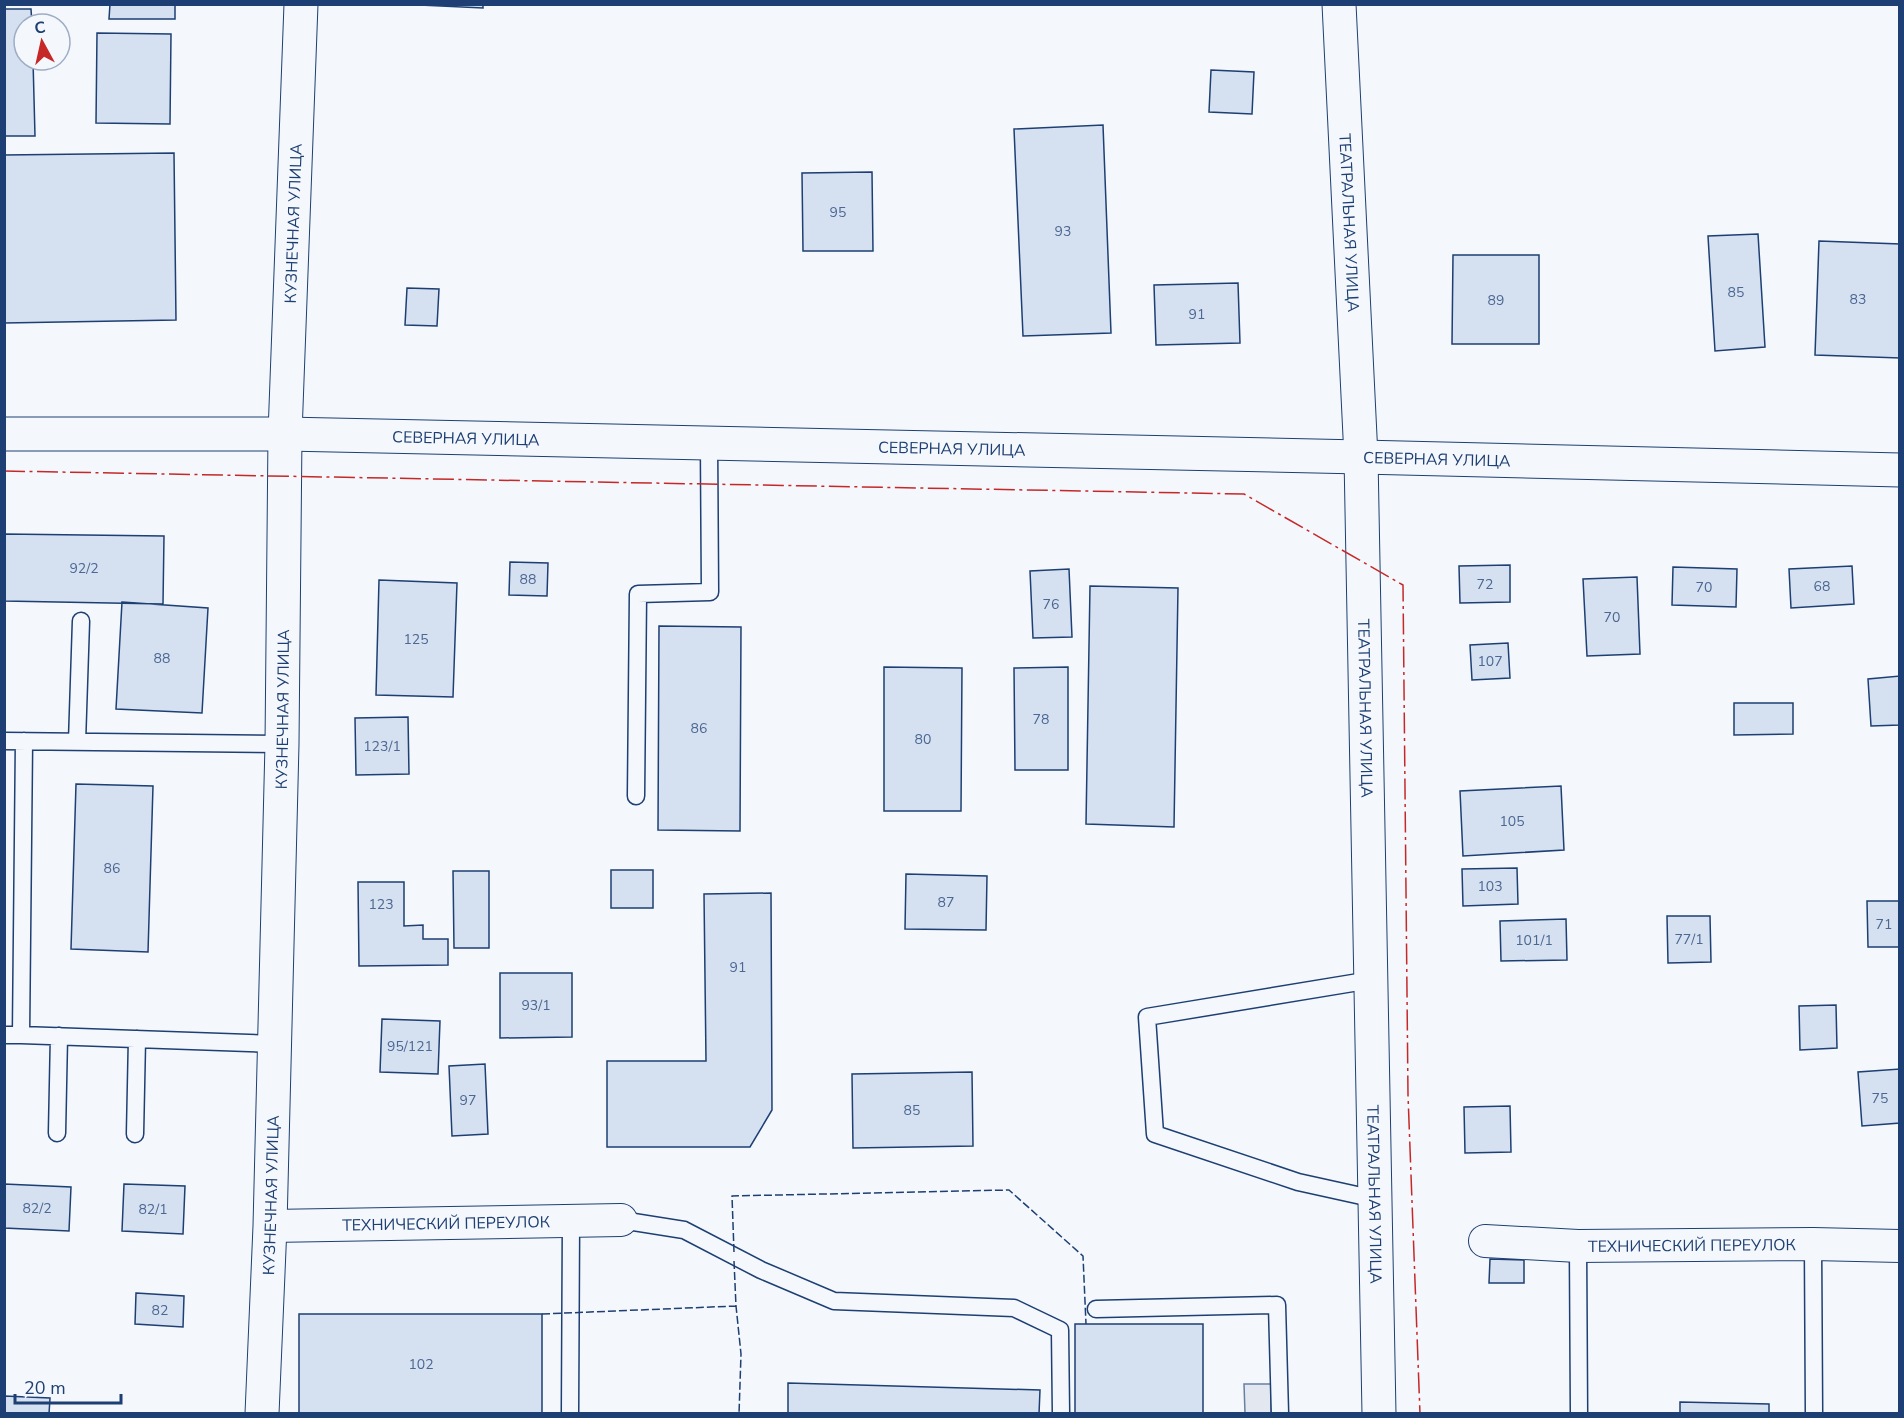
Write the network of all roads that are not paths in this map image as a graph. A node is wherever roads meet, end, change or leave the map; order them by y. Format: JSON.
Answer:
{"nodes":[{"id":1,"x":301,"y":4,"type":"edge"},
{"id":2,"x":1340,"y":4,"type":"edge"},
{"id":3,"x":4,"y":434,"type":"edge"},
{"id":4,"x":285,"y":434,"type":"junction"},
{"id":5,"x":709,"y":443,"type":"junction"},
{"id":6,"x":1361,"y":457,"type":"junction"},
{"id":7,"x":1899,"y":470,"type":"edge"},
{"id":8,"x":81,"y":621,"type":"dead end"},
{"id":9,"x":4,"y":741,"type":"edge"},
{"id":10,"x":24,"y":741,"type":"junction"},
{"id":11,"x":77,"y":742,"type":"junction"},
{"id":12,"x":282,"y":744,"type":"junction"},
{"id":13,"x":636,"y":796,"type":"dead end"},
{"id":14,"x":1371,"y":980,"type":"junction"},
{"id":15,"x":13,"y":1035,"type":"edge"},
{"id":16,"x":59,"y":1036,"type":"junction"},
{"id":17,"x":137,"y":1039,"type":"junction"},
{"id":18,"x":274,"y":1044,"type":"junction"},
{"id":19,"x":57,"y":1133,"type":"dead end"},
{"id":20,"x":135,"y":1134,"type":"dead end"},
{"id":21,"x":1375,"y":1198,"type":"junction"},
{"id":22,"x":621,"y":1220,"type":"joint"},
{"id":23,"x":571,"y":1221,"type":"junction"},
{"id":24,"x":270,"y":1226,"type":"junction"},
{"id":25,"x":1485,"y":1241,"type":"dead end"},
{"id":26,"x":1813,"y":1244,"type":"junction"},
{"id":27,"x":1578,"y":1246,"type":"junction"},
{"id":28,"x":1899,"y":1246,"type":"edge"},
{"id":29,"x":1096,"y":1309,"type":"dead end"},
{"id":30,"x":262,"y":1413,"type":"edge"},
{"id":31,"x":570,"y":1413,"type":"edge"},
{"id":32,"x":1061,"y":1413,"type":"edge"},
{"id":33,"x":1280,"y":1413,"type":"edge"},
{"id":34,"x":1379,"y":1413,"type":"edge"},
{"id":35,"x":1579,"y":1413,"type":"edge"},
{"id":36,"x":1814,"y":1413,"type":"edge"}],
"edges":[{"from":1,"to":4,"type":"street","name":"КУЗНЕЧНАЯ УЛИЦА"},
{"from":2,"to":6,"type":"street","name":"ТЕАТРАЛЬНАЯ УЛИЦА"},
{"from":3,"to":4,"type":"street","name":"СЕВЕРНАЯ УЛИЦА"},
{"from":4,"to":5,"type":"street","name":"СЕВЕРНАЯ УЛИЦА"},
{"from":4,"to":12,"type":"street","name":"КУЗНЕЧНАЯ УЛИЦА"},
{"from":5,"to":6,"type":"street","name":"СЕВЕРНАЯ УЛИЦА"},
{"from":5,"to":13,"type":"lane"},
{"from":6,"to":7,"type":"street","name":"СЕВЕРНАЯ УЛИЦА"},
{"from":6,"to":14,"type":"street","name":"ТЕАТРАЛЬНАЯ УЛИЦА"},
{"from":8,"to":11,"type":"lane"},
{"from":9,"to":10,"type":"lane"},
{"from":10,"to":11,"type":"lane"},
{"from":10,"to":15,"type":"lane"},
{"from":11,"to":12,"type":"lane"},
{"from":12,"to":18,"type":"street","name":"КУЗНЕЧНАЯ УЛИЦА"},
{"from":14,"to":21,"type":"street","name":"ТЕАТРАЛЬНАЯ УЛИЦА"},
{"from":14,"to":21,"type":"lane"},
{"from":15,"to":16,"type":"lane"},
{"from":16,"to":17,"type":"lane"},
{"from":16,"to":19,"type":"lane"},
{"from":17,"to":18,"type":"lane"},
{"from":17,"to":20,"type":"lane"},
{"from":18,"to":24,"type":"street","name":"КУЗНЕЧНАЯ УЛИЦА"},
{"from":21,"to":34,"type":"street","name":"ТЕАТРАЛЬНАЯ УЛИЦА"},
{"from":22,"to":23,"type":"street","name":"ТЕХНИЧЕСКИЙ ПЕРЕУЛОК"},
{"from":22,"to":32,"type":"lane"},
{"from":23,"to":24,"type":"street","name":"ТЕХНИЧЕСКИЙ ПЕРЕУЛОК"},
{"from":23,"to":31,"type":"lane"},
{"from":24,"to":30,"type":"street","name":"КУЗНЕЧНАЯ УЛИЦА"},
{"from":25,"to":27,"type":"street","name":"ТЕХНИЧЕСКИЙ ПЕРЕУЛОК"},
{"from":26,"to":27,"type":"street","name":"ТЕХНИЧЕСКИЙ ПЕРЕУЛОК"},
{"from":26,"to":28,"type":"street","name":"ТЕХНИЧЕСКИЙ ПЕРЕУЛОК"},
{"from":26,"to":36,"type":"lane"},
{"from":27,"to":35,"type":"lane"},
{"from":29,"to":33,"type":"lane"}]}
